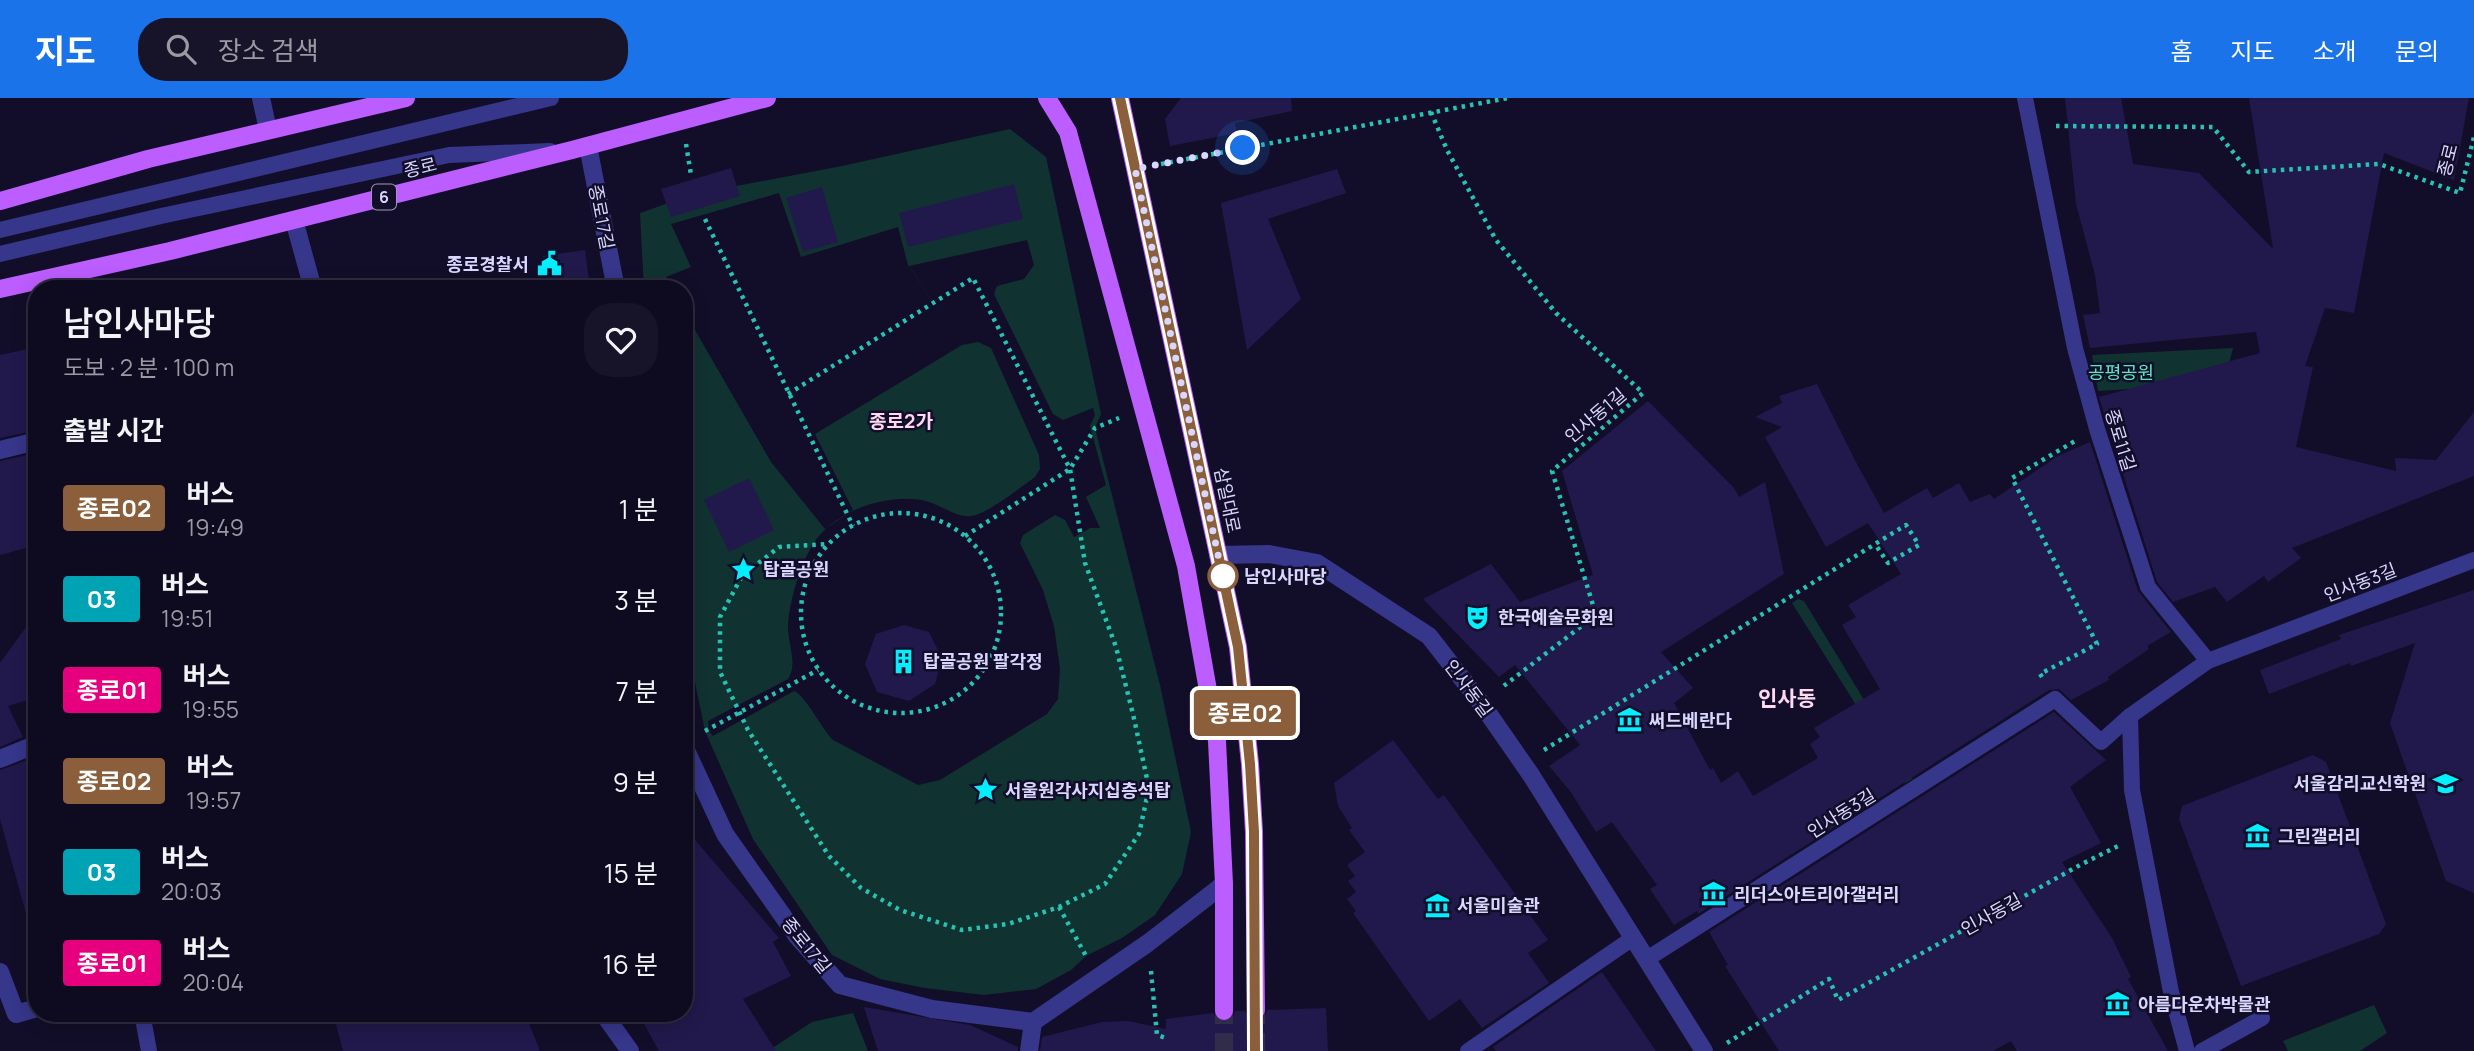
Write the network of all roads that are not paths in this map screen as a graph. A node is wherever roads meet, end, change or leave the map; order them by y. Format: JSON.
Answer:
{"nodes":[{"id":1,"x":261,"y":98,"type":"edge"},
{"id":2,"x":406,"y":98,"type":"edge"},
{"id":3,"x":551,"y":98,"type":"edge"},
{"id":4,"x":767,"y":98,"type":"edge"},
{"id":5,"x":1047,"y":98,"type":"edge"},
{"id":6,"x":1120,"y":98,"type":"edge"},
{"id":7,"x":2025,"y":98,"type":"edge"},
{"id":8,"x":268,"y":130,"type":"junction"},
{"id":9,"x":580,"y":148,"type":"junction"},
{"id":10,"x":0,"y":201,"type":"edge"},
{"id":11,"x":294,"y":220,"type":"junction"},
{"id":12,"x":0,"y":230,"type":"edge"},
{"id":13,"x":0,"y":254,"type":"edge"},
{"id":14,"x":40,"y":280,"type":"edge"},
{"id":15,"x":311,"y":280,"type":"edge"},
{"id":16,"x":614,"y":280,"type":"edge"},
{"id":17,"x":28,"y":283,"type":"edge"},
{"id":18,"x":0,"y":289,"type":"edge"},
{"id":19,"x":28,"y":443,"type":"edge"},
{"id":20,"x":0,"y":450,"type":"edge"},
{"id":21,"x":1218,"y":555,"type":"junction"},
{"id":22,"x":2474,"y":560,"type":"edge"},
{"id":23,"x":2208,"y":661,"type":"junction"},
{"id":24,"x":2130,"y":716,"type":"junction"},
{"id":25,"x":28,"y":748,"type":"edge"},
{"id":26,"x":0,"y":759,"type":"edge"},
{"id":27,"x":693,"y":766,"type":"edge"},
{"id":28,"x":1224,"y":884,"type":"junction"},
{"id":29,"x":1633,"y":937,"type":"junction"},
{"id":30,"x":1647,"y":959,"type":"junction"},
{"id":31,"x":0,"y":972,"type":"edge"},
{"id":32,"x":28,"y":1010,"type":"edge"},
{"id":33,"x":1255,"y":1010,"type":"tunnel mouth"},
{"id":34,"x":1224,"y":1011,"type":"tunnel mouth"},
{"id":35,"x":2262,"y":1018,"type":"dead end"},
{"id":36,"x":144,"y":1022,"type":"edge"},
{"id":37,"x":609,"y":1022,"type":"edge"},
{"id":38,"x":1033,"y":1022,"type":"junction"},
{"id":39,"x":149,"y":1051,"type":"edge"},
{"id":40,"x":630,"y":1051,"type":"edge"},
{"id":41,"x":1029,"y":1051,"type":"edge"},
{"id":42,"x":1468,"y":1051,"type":"edge"},
{"id":43,"x":1704,"y":1051,"type":"edge"},
{"id":44,"x":2187,"y":1051,"type":"edge"},
{"id":45,"x":2203,"y":1051,"type":"edge"}],
"edges":[{"from":1,"to":8,"type":"street"},
{"from":2,"to":8,"type":"main road"},
{"from":3,"to":12,"type":"lane"},
{"from":4,"to":9,"type":"main road","name":"종로","number":"6"},
{"from":5,"to":28,"type":"main road"},
{"from":6,"to":21,"type":"main road","name":"삼일대로"},
{"from":7,"to":23,"type":"lane","name":"종로11길"},
{"from":8,"to":10,"type":"main road"},
{"from":9,"to":11,"type":"main road","name":"종로","number":"6"},
{"from":9,"to":13,"type":"lane"},
{"from":9,"to":16,"type":"street","name":"종로17길"},
{"from":11,"to":14,"type":"main road","name":"종로","number":"6"},
{"from":11,"to":15,"type":"street"},
{"from":17,"to":18,"type":"main road","name":"종로","number":"6"},
{"from":19,"to":20,"type":"street"},
{"from":21,"to":29,"type":"street","name":"인사동길"},
{"from":21,"to":33,"type":"main road","name":"삼일대로"},
{"from":22,"to":23,"type":"lane","name":"인사동3길"},
{"from":23,"to":24,"type":"lane","name":"인사동3길"},
{"from":24,"to":30,"type":"lane","name":"인사동3길"},
{"from":24,"to":44,"type":"lane"},
{"from":25,"to":26,"type":"street"},
{"from":27,"to":38,"type":"street","name":"종로17길"},
{"from":28,"to":34,"type":"main road"},
{"from":28,"to":38,"type":"street"},
{"from":29,"to":30,"type":"street","name":"인사동길"},
{"from":29,"to":42,"type":"lane"},
{"from":30,"to":43,"type":"street","name":"인사동길"},
{"from":31,"to":32,"type":"street"},
{"from":35,"to":45,"type":"lane"},
{"from":36,"to":39,"type":"lane"},
{"from":37,"to":40,"type":"street"},
{"from":38,"to":41,"type":"street"}]}
